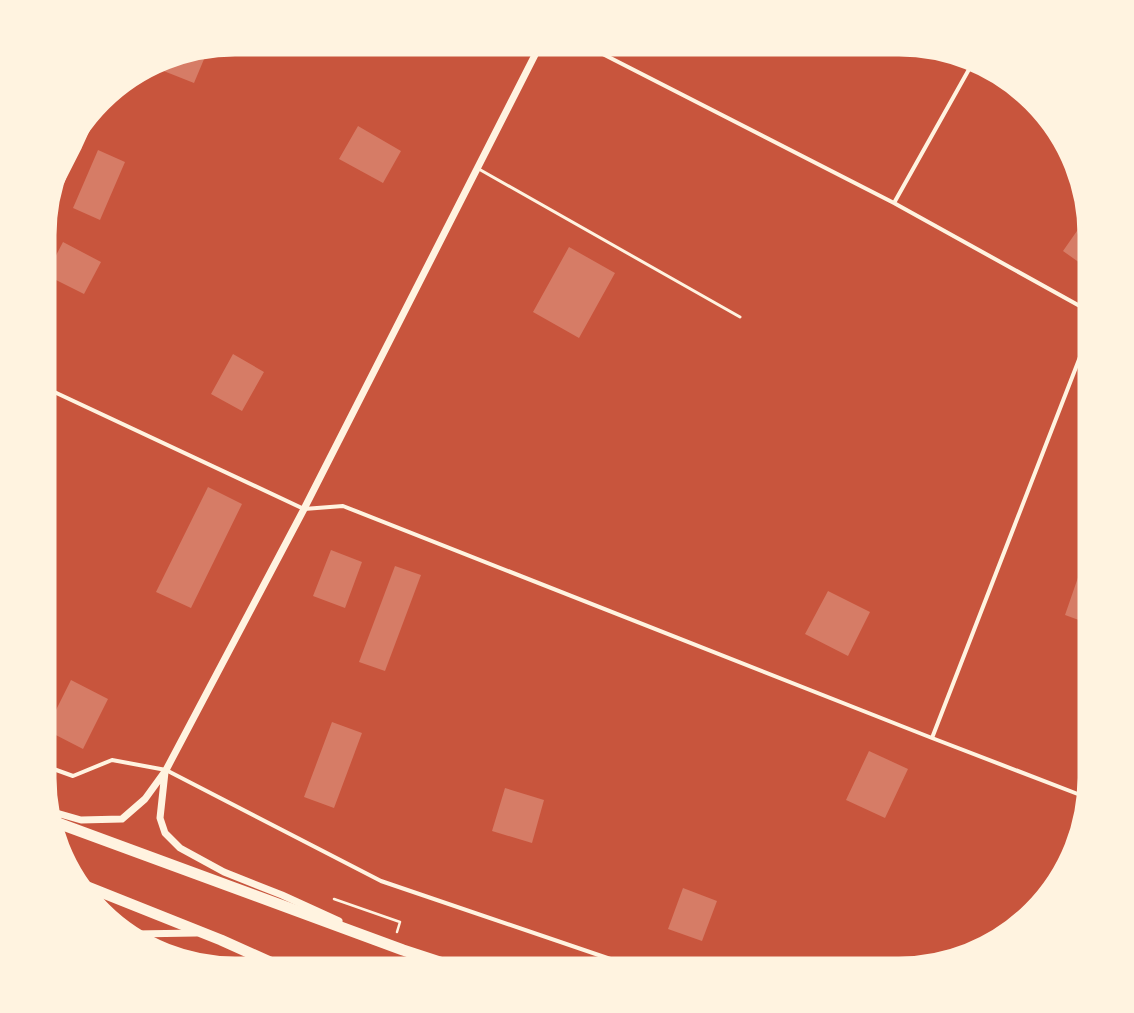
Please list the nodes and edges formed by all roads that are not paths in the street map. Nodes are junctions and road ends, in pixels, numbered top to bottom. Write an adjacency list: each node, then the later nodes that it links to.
1 (535, 54): 5 (street)
2 (603, 54): 7 (street)
3 (969, 69): 7 (street)
4 (88, 130): 6 (street)
5 (477, 168): 9 (lane); 12 (street)
6 (64, 178)
7 (894, 203): 8 (street)
8 (1080, 306)
9 (740, 317)
10 (1080, 357): 13 (street)
11 (54, 392): 12 (street)
12 (304, 509): 13 (street); 15 (street)
13 (932, 738): 16 (street)
14 (54, 769): 15 (street)
15 (166, 770): 17 (street); 22 (street); 25 (street)
16 (1079, 795)
17 (57, 813)
18 (60, 824): 22 (highway)
19 (91, 888): 20 (highway)
20 (203, 933): 21 (street); 23 (highway)
21 (142, 934)
22 (403, 950): 24 (highway)
23 (263, 959)
24 (431, 959)
25 (610, 959)

